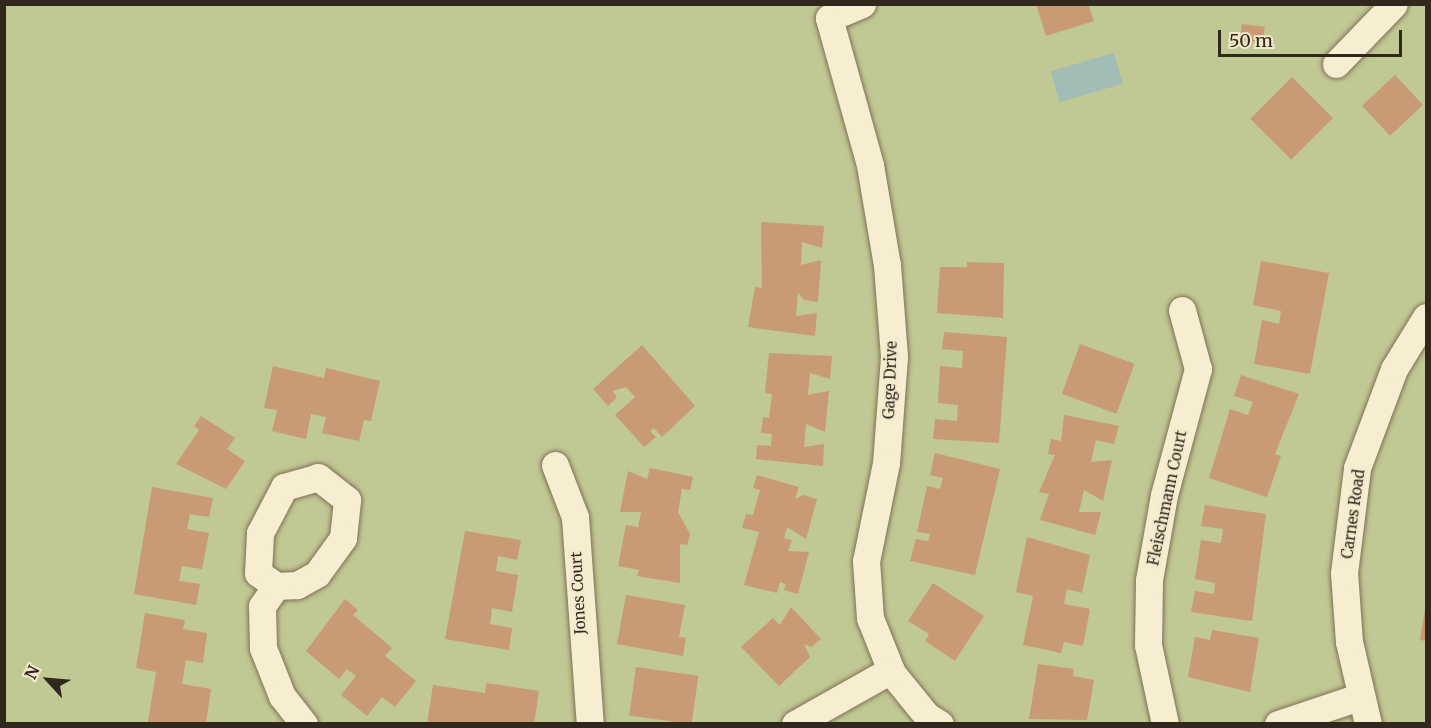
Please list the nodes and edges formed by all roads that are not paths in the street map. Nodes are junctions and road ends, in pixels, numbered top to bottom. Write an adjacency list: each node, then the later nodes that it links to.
1 (862, 4): 8 (street, Gage Drive)
2 (1394, 4): 3 (street)
3 (1336, 64)
4 (1182, 310): 14 (street, Fleischmann Court)
5 (1426, 316): 9 (street, Carnes Road)
6 (555, 465): 11 (street, Jones Court)
7 (276, 586): 10 (street)
8 (891, 670): 12 (street); 13 (street, Gage Drive)
9 (1359, 697): 15 (street); 16 (street, Carnes Road)
10 (304, 723)
11 (590, 723)
12 (795, 723)
13 (940, 723)
14 (1166, 723)
15 (1278, 723)
16 (1368, 723)

